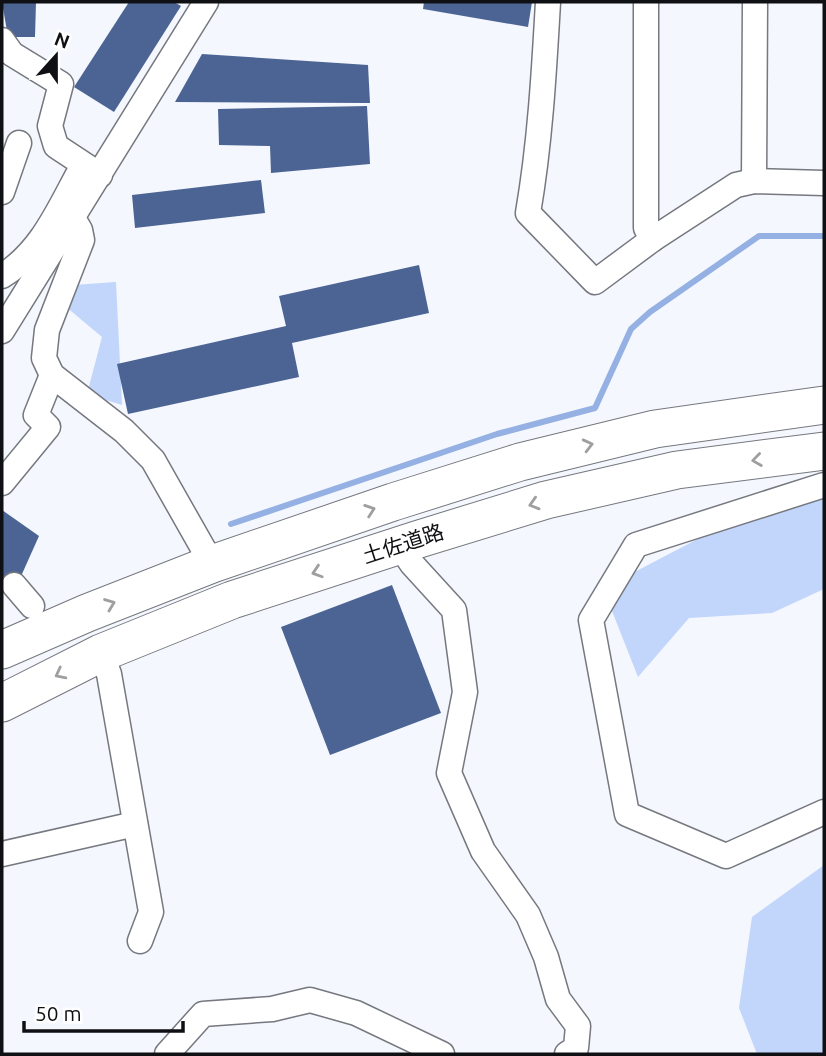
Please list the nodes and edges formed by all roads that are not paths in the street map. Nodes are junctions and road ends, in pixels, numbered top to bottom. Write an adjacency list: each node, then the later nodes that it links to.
1 (206, 2): 7 (street)
2 (548, 2): 12 (street)
3 (646, 2): 12 (street)
4 (755, 2): 8 (street)
5 (2, 40): 7 (street)
6 (19, 143): 10 (street)
7 (91, 170): 11 (street); 13 (street)
8 (754, 181): 9 (street); 12 (street)
9 (824, 183)
10 (2, 192)
11 (73, 218): 14 (street); 15 (street)
12 (653, 239)
13 (2, 276)
14 (2, 331)
15 (52, 375): 18 (street); 21 (street)
16 (824, 405): 21 (highway, 土佐道路, one-way to 16)
17 (824, 451): 20 (highway, 土佐道路, one-way to 20)
18 (2, 482)
19 (824, 485): 27 (street)
20 (399, 545): 25 (highway, 土佐道路, one-way to 25); 33 (street)
21 (212, 564): 24 (highway, 土佐道路, one-way to 21)
22 (14, 585): 23 (street)
23 (32, 606)
24 (2, 650)
25 (101, 653): 26 (highway, 土佐道路, one-way to 26); 28 (street)
26 (2, 704)
27 (824, 812)
28 (135, 824): 29 (street); 30 (street)
29 (2, 854)
30 (140, 941)
31 (167, 1054): 32 (street)
32 (442, 1054)
33 (567, 1054)

